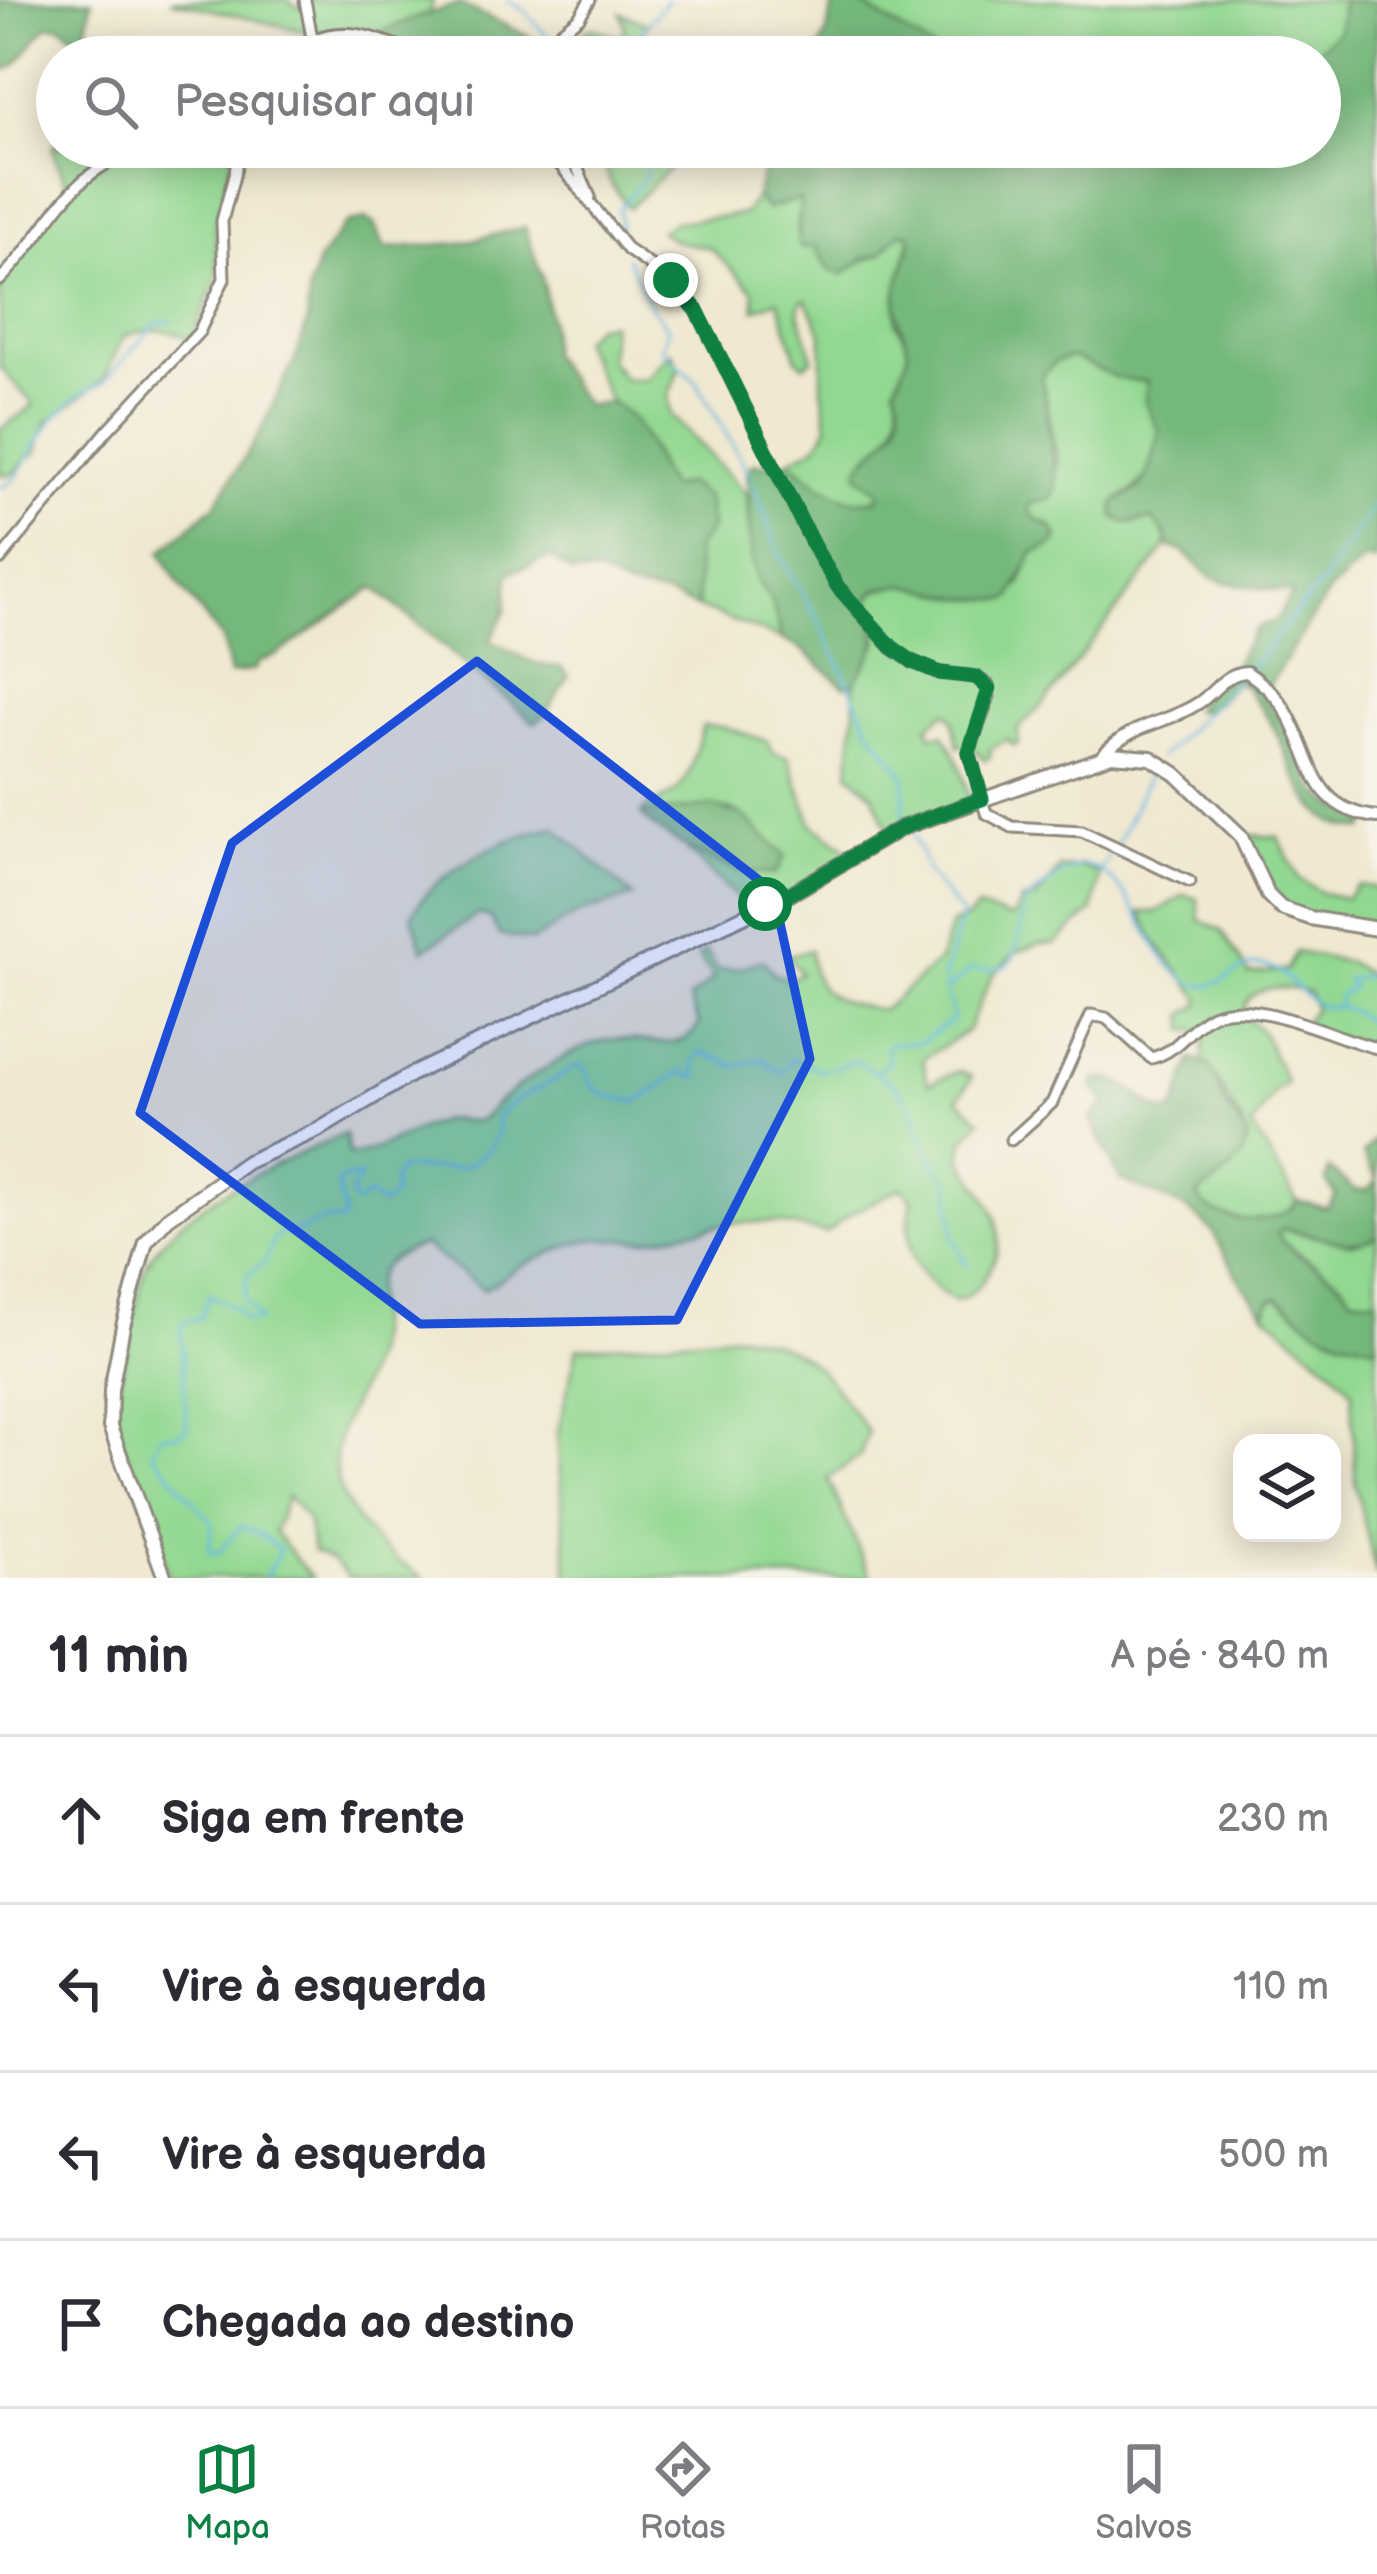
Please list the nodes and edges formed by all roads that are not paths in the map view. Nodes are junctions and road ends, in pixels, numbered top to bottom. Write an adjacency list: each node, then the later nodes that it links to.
1 (305, 0): 3 (street)
2 (590, 0): 4 (street)
3 (312, 36)
4 (556, 36)
5 (98, 168): 10 (street)
6 (236, 168): 11 (street)
7 (564, 168): 9 (street)
8 (577, 168): 9 (street)
9 (590, 200): 13 (street)
10 (0, 280)
11 (0, 560)
12 (1101, 757): 13 (main road); 14 (street); 16 (main road)
13 (982, 799): 15 (street); 19 (main road)
14 (1377, 817)
15 (1190, 882)
16 (1377, 929)
17 (1377, 1048): 18 (street)
18 (1011, 1140)
19 (165, 1578)

